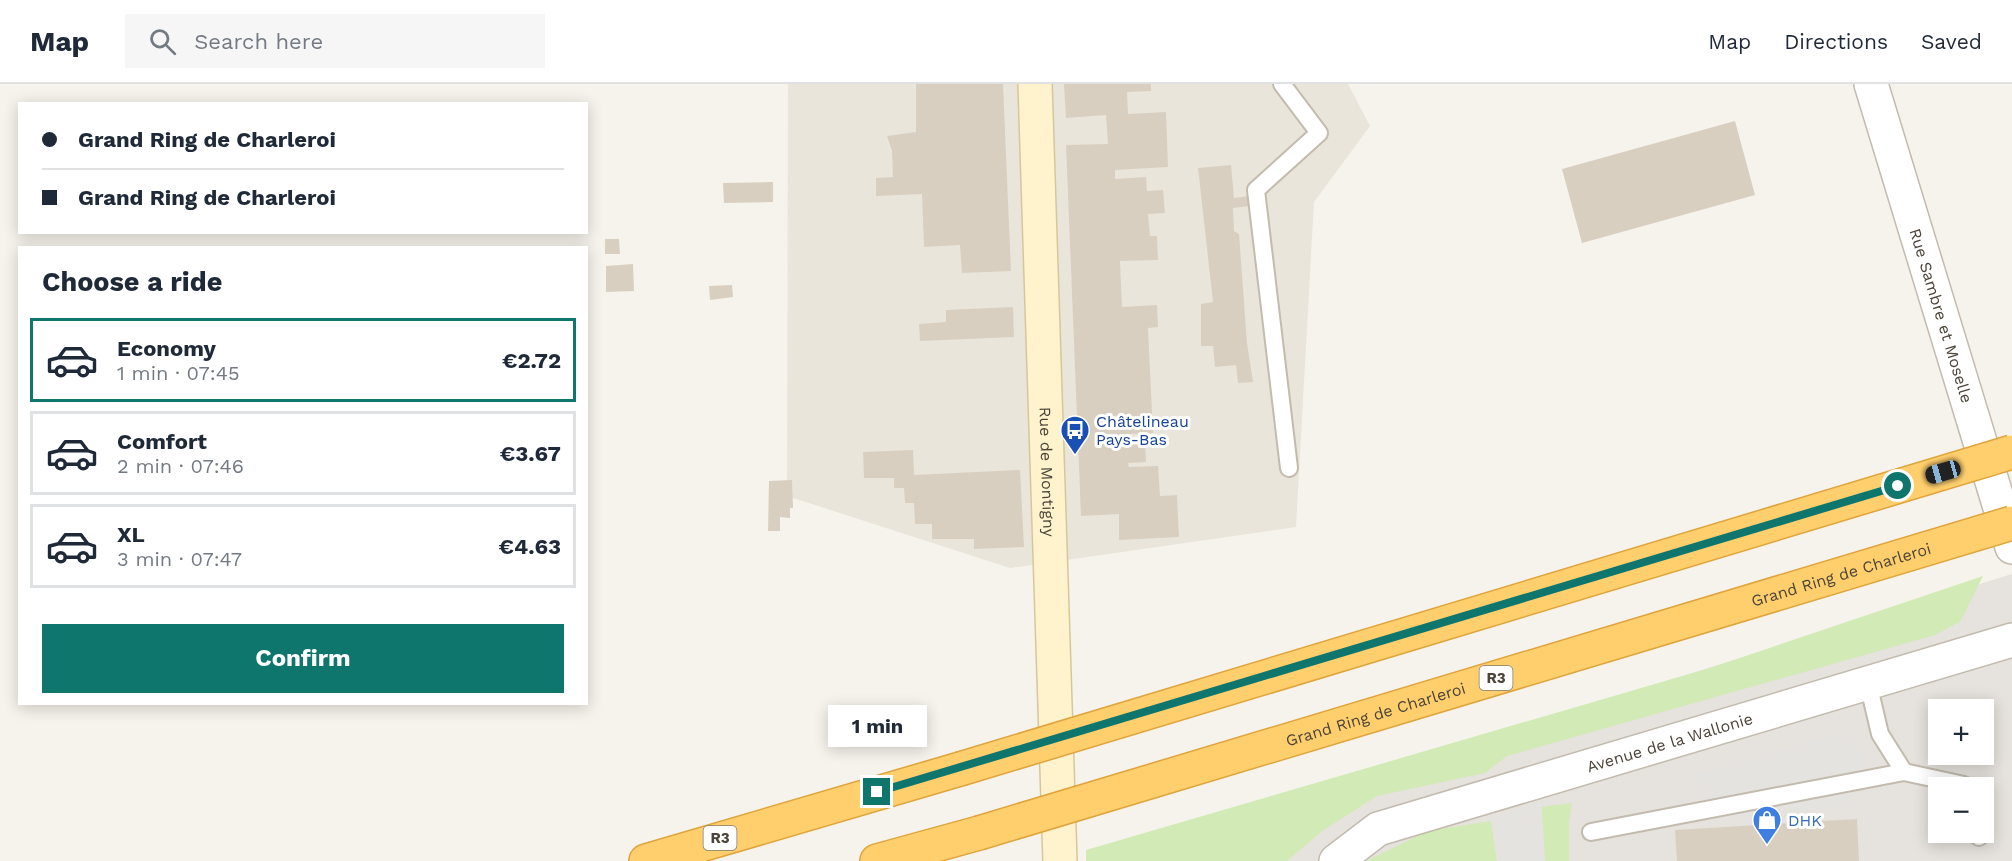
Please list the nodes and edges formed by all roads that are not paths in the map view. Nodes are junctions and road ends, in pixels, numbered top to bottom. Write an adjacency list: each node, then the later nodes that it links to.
1 (1035, 84): 15 (main road, Rue de Montigny)
2 (1282, 84): 5 (lane)
3 (1870, 84): 7 (street, Rue Sambre et Moselle)
4 (2012, 452): 13 (highway, R3, bridge)
5 (1289, 468)
6 (2012, 523): 14 (highway, Grand Ring de Charleroi / R3, bridge)
7 (2012, 547)
8 (2012, 640): 9 (street, Avenue de la Wallonie)
9 (1868, 683): 10 (lane); 16 (street, Avenue de la Wallonie)
10 (1904, 772): 11 (lane); 12 (lane)
11 (1928, 777)
12 (1592, 832)
13 (646, 861)
14 (877, 861)
15 (1060, 861)
16 (1336, 861)

